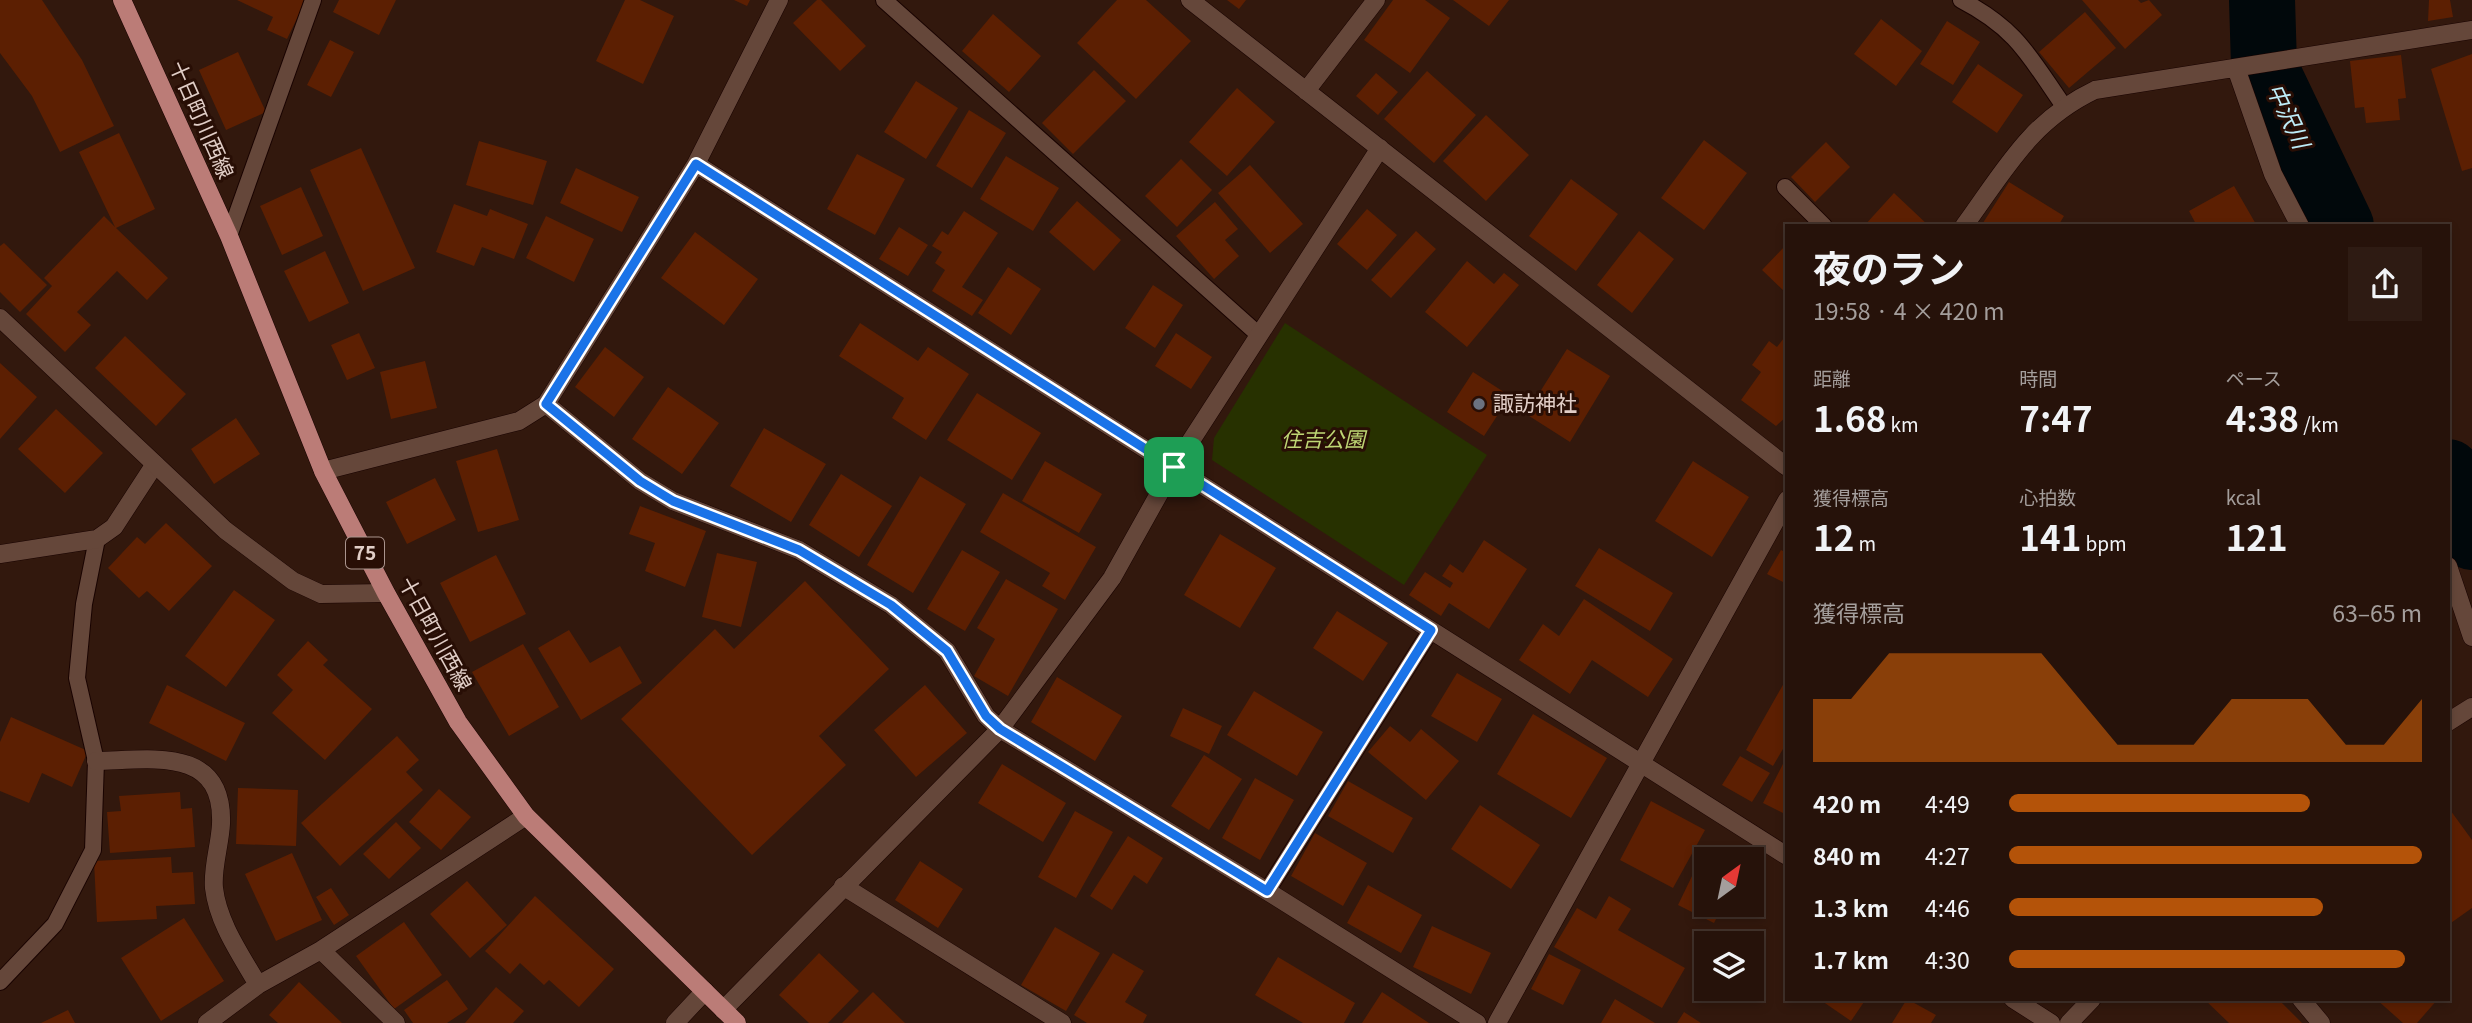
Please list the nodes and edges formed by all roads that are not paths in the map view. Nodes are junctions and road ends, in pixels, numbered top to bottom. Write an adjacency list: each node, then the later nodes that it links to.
1 (122, 0): 18 (main road, 十日町川西線 / 75)
2 (313, 0): 18 (lane)
3 (779, 0): 13 (street)
4 (884, 0): 20 (lane)
5 (1190, 0): 10 (street)
6 (1376, 0): 10 (street)
7 (1961, 0): 11 (lane)
8 (2472, 30): 9 (street)
9 (2243, 66): 11 (street); 17 (street)
10 (1306, 91): 12 (street)
11 (2063, 105): 16 (street)
12 (1380, 148): 20 (street); 23 (street)
13 (696, 164): 21 (street); 24 (street)
14 (1785, 187): 15 (lane)
15 (1822, 224)
16 (1965, 224)
17 (2299, 224)
18 (229, 236): 25 (main road, 十日町川西線 / 75)
19 (0, 318): 22 (street)
20 (1259, 335): 24 (street)
21 (546, 404): 25 (street); 35 (street)
22 (155, 464): 27 (street); 30 (street)
23 (1785, 465)
24 (1174, 467): 31 (street); 35 (street)
25 (323, 471): 30 (main road, 十日町川西線 / 75)
26 (1785, 504): 37 (street)
27 (97, 539): 28 (street); 36 (lane)
28 (0, 554)
29 (2450, 572): 32 (street)
30 (386, 593): 38 (main road, 十日町川西線 / 75)
31 (1431, 630): 37 (street); 41 (lane)
32 (2472, 637)
33 (2472, 707): 34 (street)
34 (2450, 721)
35 (1000, 729): 40 (street); 41 (street)
36 (96, 761): 43 (lane); 44 (street)
37 (1642, 764): 39 (street); 56 (street)
38 (526, 816): 42 (street); 45 (main road, 十日町川西線 / 75)
39 (1785, 855)
40 (843, 887): 49 (street); 54 (street)
41 (1267, 891): 55 (street)
42 (321, 950): 44 (street); 51 (street)
43 (0, 982)
44 (258, 985): 50 (street)
45 (705, 991): 49 (main road, 十日町川西線 / 75); 52 (street)
46 (2016, 1001): 57 (street)
47 (2090, 1001): 58 (street)
48 (2303, 1001): 59 (street)
49 (723, 1010): 53 (main road, 十日町川西線 / 75)
50 (207, 1023)
51 (397, 1023)
52 (675, 1023)
53 (737, 1023)
54 (1062, 1023)
55 (1477, 1023)
56 (1496, 1023)
57 (2051, 1023)
58 (2069, 1023)
59 (2320, 1023)

